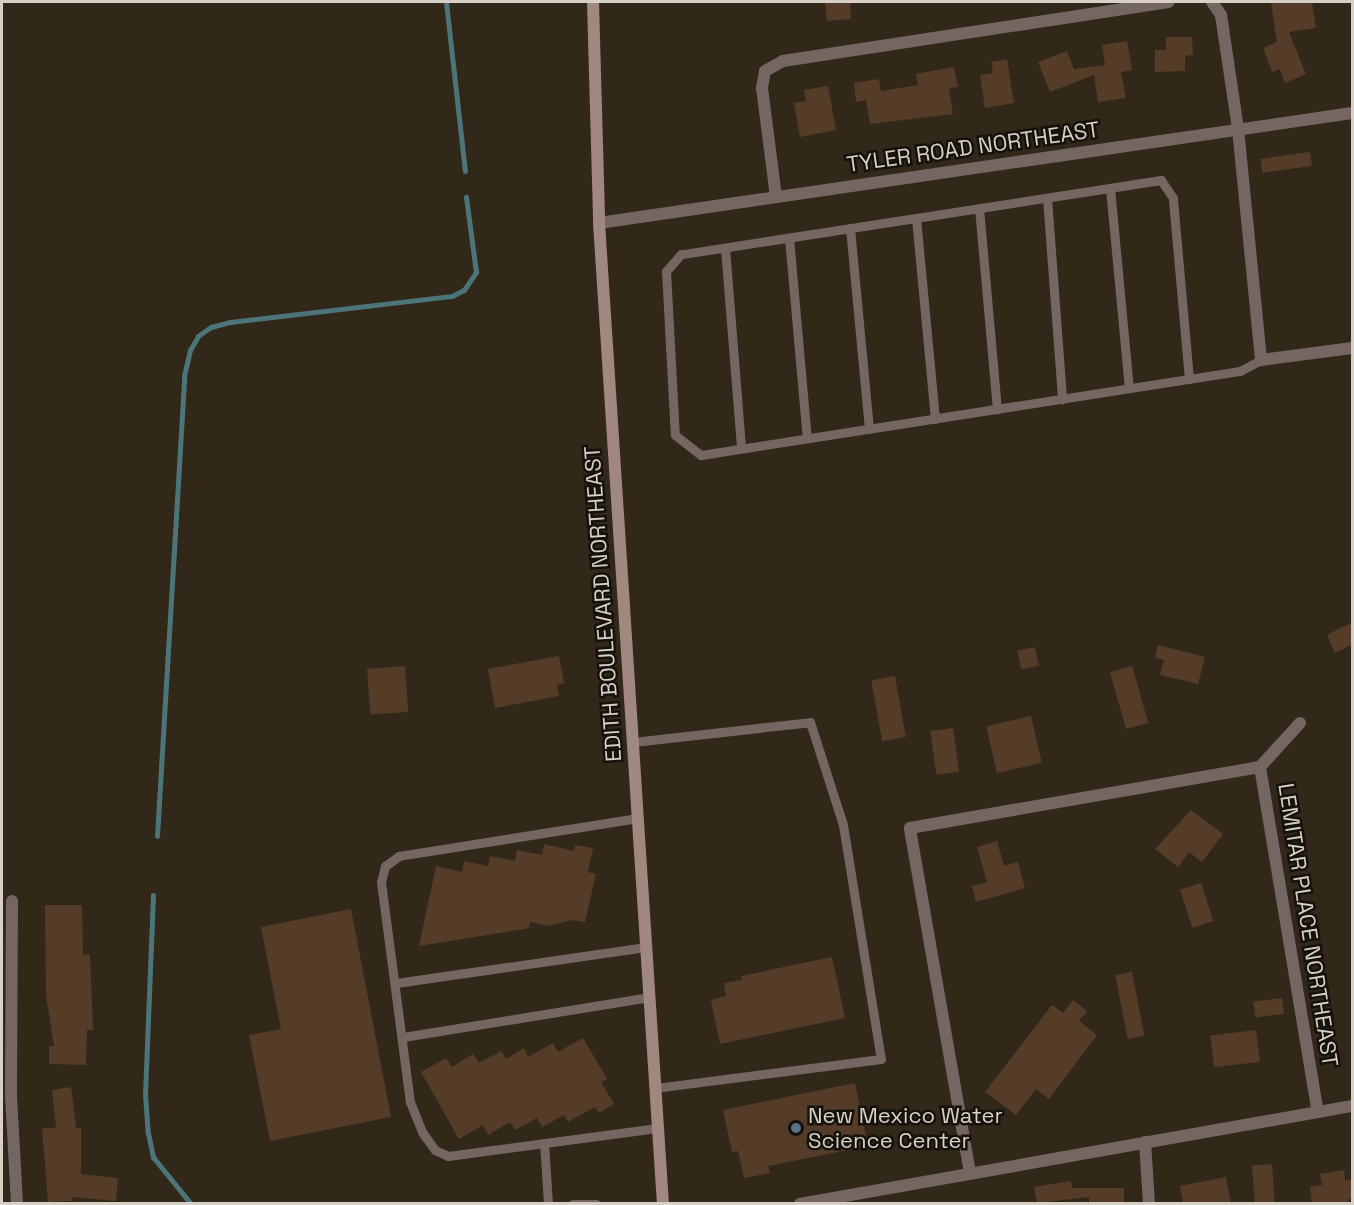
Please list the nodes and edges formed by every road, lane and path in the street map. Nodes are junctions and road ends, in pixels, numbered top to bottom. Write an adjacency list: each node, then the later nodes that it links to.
1 (593, 2): 11 (street, EDITH BOULEVARD NORTHEAST)
2 (1169, 2): 7 (street)
3 (1212, 2): 5 (street)
4 (1353, 113): 5 (street, TYLER ROAD NORTHEAST)
5 (1238, 129): 7 (street, TYLER ROAD NORTHEAST); 16 (street)
6 (1110, 188): 8 (lane); 17 (lane); 18 (lane)
7 (776, 197): 11 (street, TYLER ROAD NORTHEAST)
8 (1047, 198): 9 (lane); 19 (lane)
9 (979, 208): 10 (lane); 20 (lane)
10 (916, 218): 12 (lane); 21 (lane)
11 (599, 223): 26 (street, EDITH BOULEVARD NORTHEAST)
12 (850, 228): 13 (lane); 22 (lane)
13 (789, 238): 14 (lane); 23 (lane)
14 (725, 248): 24 (lane); 24 (lane)
15 (1353, 348): 16 (street)
16 (1261, 360): 17 (lane)
17 (1189, 379): 18 (lane)
18 (1129, 388): 19 (lane)
19 (1062, 399): 20 (lane)
20 (997, 409): 21 (lane)
21 (935, 418): 22 (lane)
22 (869, 429): 23 (lane)
23 (807, 438): 24 (lane)
24 (741, 448)
25 (1300, 723): 27 (street, LEMITAR PLACE NORTHEAST)
26 (633, 742): 28 (street, EDITH BOULEVARD NORTHEAST); 34 (lane)
27 (1260, 766): 36 (street, LEMITAR PLACE NORTHEAST); 40 (street)
28 (638, 818): 30 (street, EDITH BOULEVARD NORTHEAST); 31 (lane)
29 (12, 901): 41 (street)
30 (647, 947): 31 (lane); 32 (street, EDITH BOULEVARD NORTHEAST)
31 (396, 983): 33 (lane)
32 (650, 998): 33 (lane); 34 (street, EDITH BOULEVARD NORTHEAST)
33 (403, 1037): 39 (lane)
34 (656, 1088): 37 (street, EDITH BOULEVARD NORTHEAST)
35 (1353, 1106): 36 (street)
36 (1318, 1112): 38 (street)
37 (658, 1128): 39 (lane); 45 (street, EDITH BOULEVARD NORTHEAST)
38 (1145, 1142): 40 (street); 47 (street)
39 (544, 1143): 42 (lane)
40 (970, 1173): 46 (street)
41 (17, 1203)
42 (548, 1203)
43 (573, 1203): 44 (lane)
44 (596, 1203)
45 (663, 1203)
46 (800, 1203)
47 (1149, 1203)

